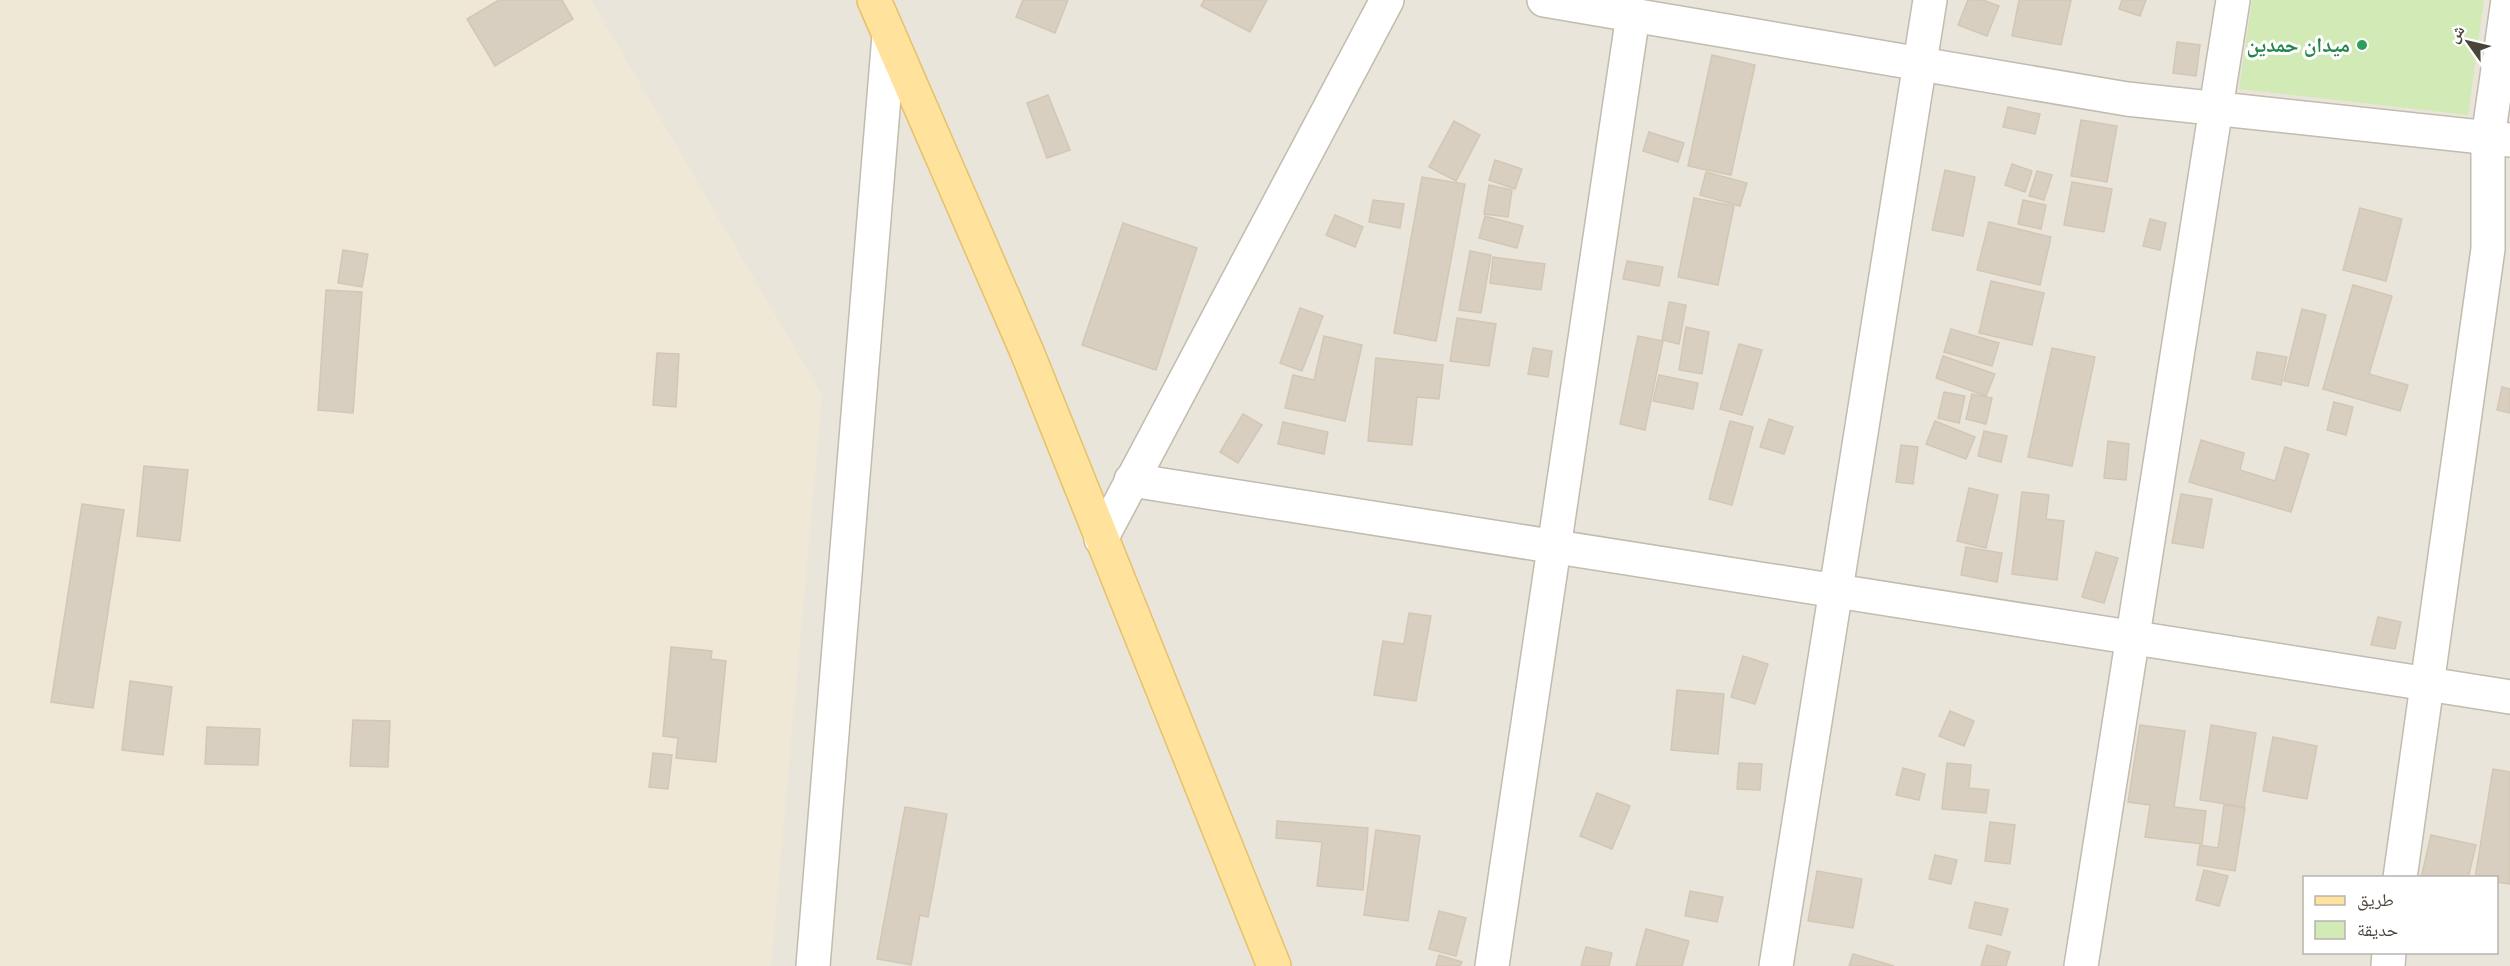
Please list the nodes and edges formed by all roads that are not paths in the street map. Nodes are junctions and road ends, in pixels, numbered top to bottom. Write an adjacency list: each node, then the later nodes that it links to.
1 (874, 0): 8 (main road)
2 (1387, 0): 12 (street)
3 (1544, 0): 7 (street)
4 (1930, 0): 9 (street)
5 (2233, 0): 10 (street)
6 (2508, 0): 11 (street)
7 (1633, 15): 9 (street); 14 (street)
8 (889, 35): 13 (main road); 20 (street)
9 (1920, 64): 10 (street); 15 (street)
10 (2216, 108): 11 (street); 16 (street)
11 (2499, 139): 17 (street)
12 (1131, 480): 13 (street); 14 (street)
13 (1101, 539): 21 (main road)
14 (1554, 547): 15 (street); 22 (street)
15 (1836, 591): 16 (street); 23 (street)
16 (2132, 638): 17 (street); 24 (street)
17 (2427, 684): 18 (street); 19 (street)
18 (2510, 697)
19 (2400, 876)
20 (813, 966)
21 (1274, 966)
22 (1492, 966)
23 (1776, 966)
24 (2081, 966)

